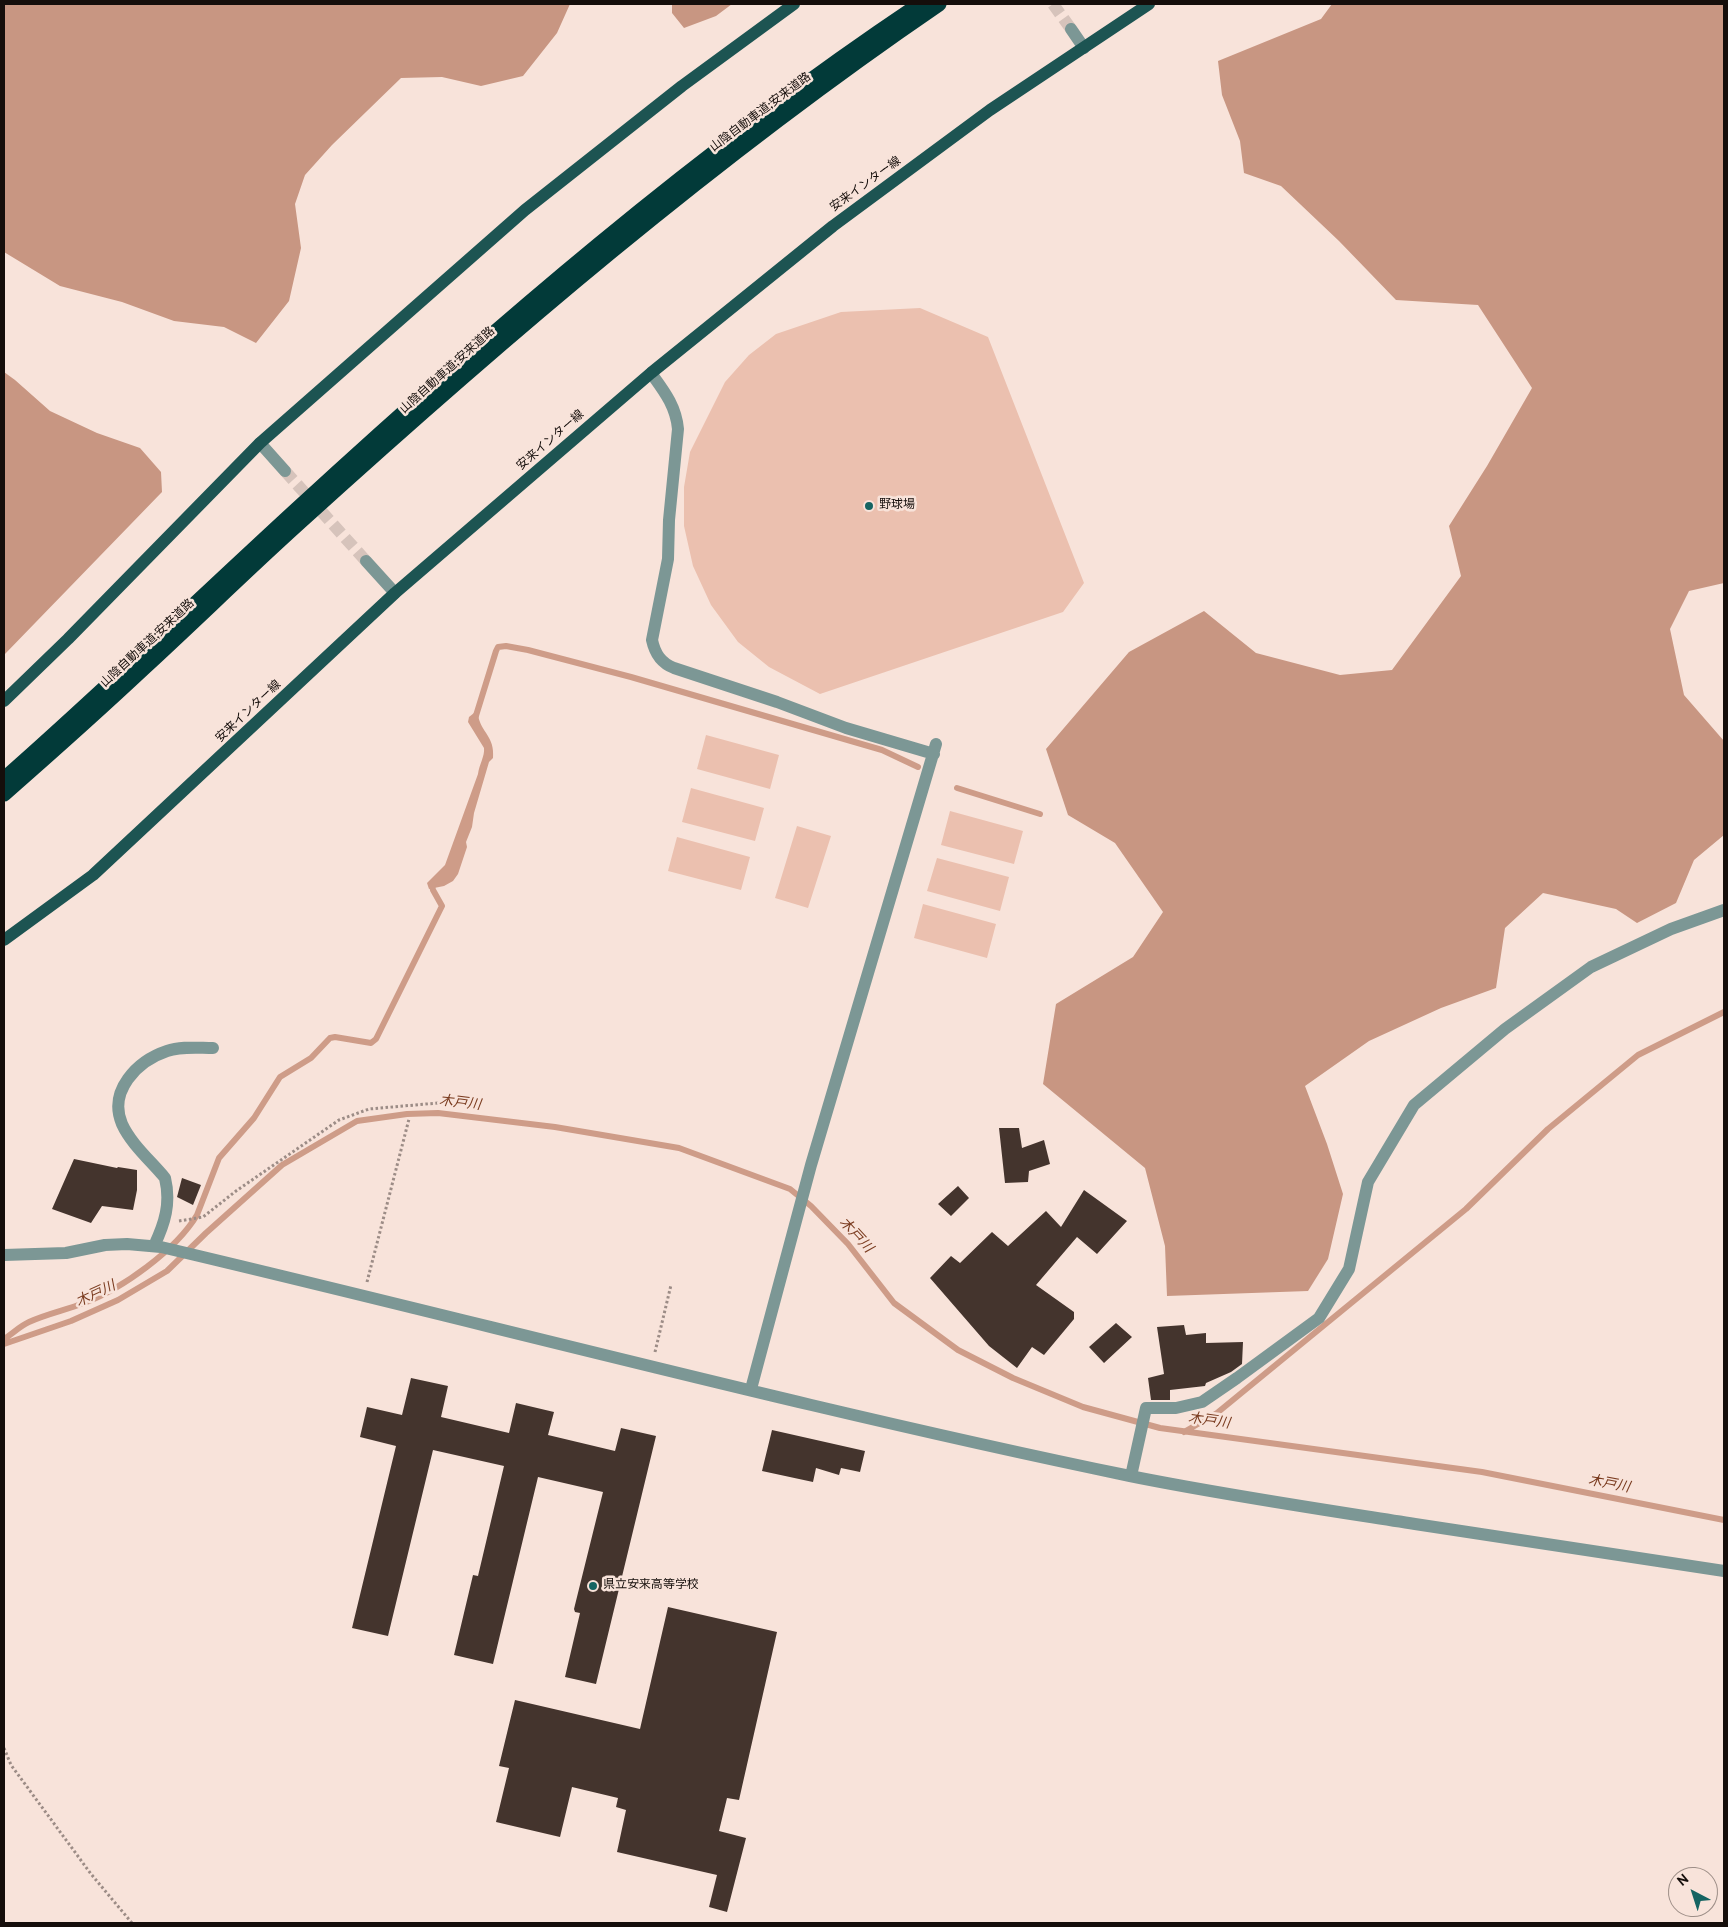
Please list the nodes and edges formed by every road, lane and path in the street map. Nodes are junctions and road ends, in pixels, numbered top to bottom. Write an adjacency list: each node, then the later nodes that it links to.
1 (794, 4): 8 (main road)
2 (920, 4): 13 (highway, 山陰自動車道;安来道路)
3 (939, 4): 14 (highway, 山陰自動車道;安来道路)
4 (1149, 4): 6 (main road, 安来インター線)
5 (1071, 29): 6 (street)
6 (1084, 48): 7 (main road, 安来インター線)
7 (651, 373): 11 (main road, 安来インター線); 26 (street)
8 (260, 443): 9 (street); 12 (main road)
9 (285, 471)
10 (366, 561): 11 (street)
11 (395, 592): 16 (main road, 安来インター線)
12 (4, 701)
13 (4, 779)
14 (4, 794)
15 (1724, 910): 27 (street)
16 (4, 940)
17 (212, 1048): 21 (street)
18 (438, 1103): 20 (path)
19 (410, 1120): 24 (path)
20 (190, 1218)
21 (158, 1246): 22 (street); 24 (street)
22 (4, 1255)
23 (671, 1285): 25 (path)
24 (364, 1294): 25 (street)
25 (652, 1366): 26 (street)
26 (751, 1390): 27 (street)
27 (1131, 1476): 28 (street)
28 (1724, 1571)
29 (4, 1748): 30 (path)
30 (132, 1923)

